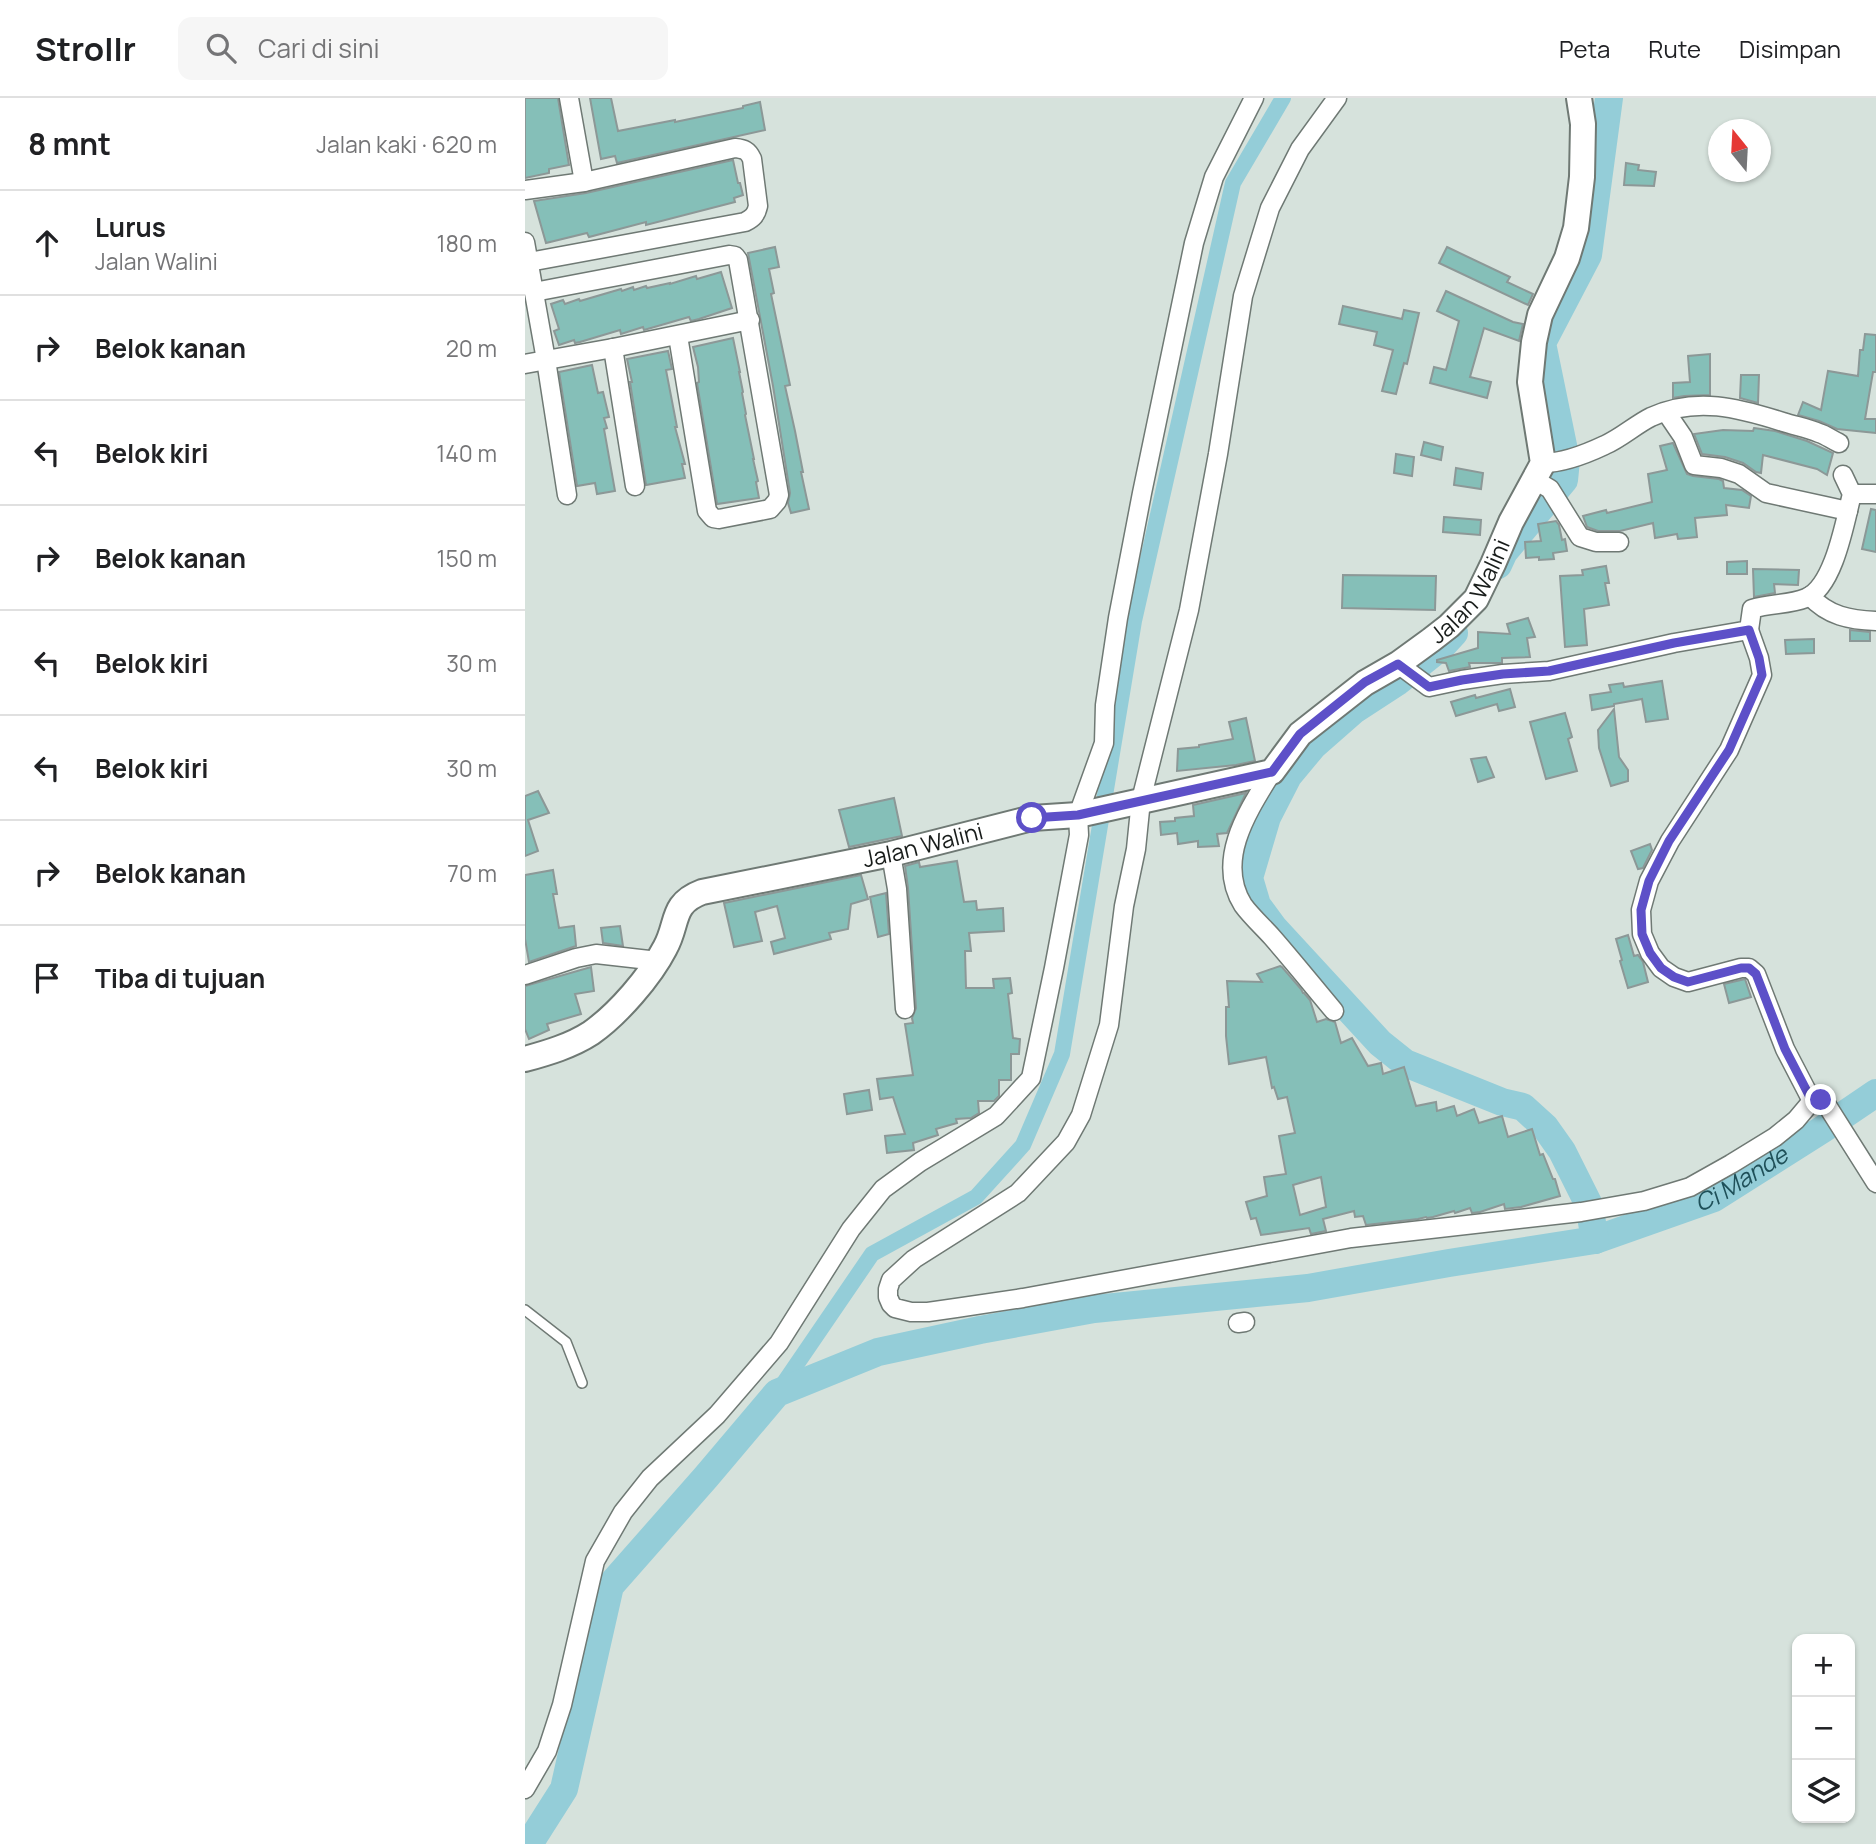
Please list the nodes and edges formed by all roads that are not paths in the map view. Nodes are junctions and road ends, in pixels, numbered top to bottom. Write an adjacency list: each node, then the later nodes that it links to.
1 (569, 98): 5 (street)
2 (1254, 98): 30 (street)
3 (1337, 98): 29 (street)
4 (1579, 98): 18 (street)
5 (584, 182): 6 (street); 8 (street)
6 (525, 190)
7 (525, 242): 8 (street)
8 (529, 262): 9 (street)
9 (534, 292): 10 (street); 13 (street)
10 (750, 320): 11 (street); 11 (street)
11 (678, 336): 12 (street)
12 (614, 348): 13 (street); 19 (street)
13 (546, 360): 14 (street); 21 (street)
14 (525, 364)
15 (1666, 412): 16 (street); 18 (street); 22 (street)
16 (1839, 443)
17 (1843, 475): 22 (street)
18 (1552, 476): 23 (street); 27 (street, Jalan Walini)
19 (635, 486)
20 (1876, 494): 22 (street)
21 (568, 495)
22 (1850, 503): 24 (street)
23 (1619, 542)
24 (1810, 596): 25 (street); 26 (street)
25 (1876, 621)
26 (1749, 630): 27 (street); 37 (street)
27 (1401, 666): 28 (street, Jalan Walini)
28 (1272, 772): 29 (street, Jalan Walini); 35 (street)
29 (1137, 801): 30 (street, Jalan Walini); 37 (street)
30 (1081, 814): 31 (street, Jalan Walini); 41 (street)
31 (891, 854): 32 (street, Jalan Walini); 34 (street)
32 (658, 961): 33 (street); 36 (street, Jalan Walini)
33 (525, 975)
34 (905, 1009)
35 (1333, 1011)
36 (525, 1059)
37 (1820, 1104): 38 (street)
38 (1876, 1183)
39 (525, 1310): 40 (lane)
40 (582, 1384)
41 (525, 1789)

